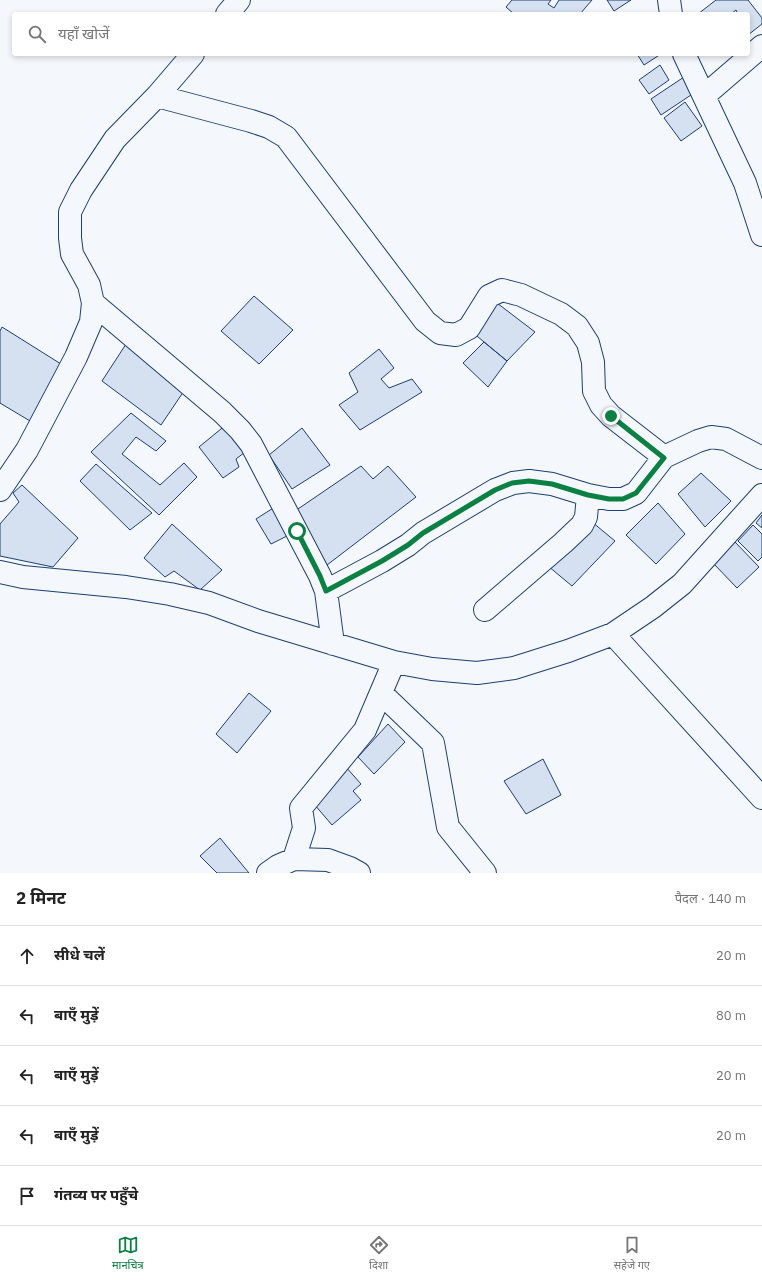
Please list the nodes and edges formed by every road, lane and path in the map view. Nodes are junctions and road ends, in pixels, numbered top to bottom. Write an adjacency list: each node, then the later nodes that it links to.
1 (239, 0): 3 (street)
2 (669, 0): 4 (street)
3 (229, 12)
4 (670, 12)
5 (762, 46): 9 (street)
6 (191, 56): 8 (street)
7 (685, 56): 9 (street)
8 (157, 96): 11 (street); 12 (street)
9 (704, 96): 10 (street)
10 (762, 235)
11 (93, 303): 14 (street); 18 (street)
12 (664, 458): 13 (street); 15 (street)
13 (762, 458)
14 (0, 490)
15 (588, 495): 18 (street); 19 (street)
16 (762, 495): 20 (street)
17 (0, 572): 21 (street)
18 (326, 591): 21 (street)
19 (485, 610)
20 (613, 634): 22 (street); 24 (street)
21 (334, 644): 22 (street)
22 (394, 662): 23 (street)
23 (381, 693): 25 (street); 28 (street)
24 (762, 798)
25 (294, 860): 26 (street); 27 (street)
26 (268, 873)
27 (359, 873)
28 (485, 873)

